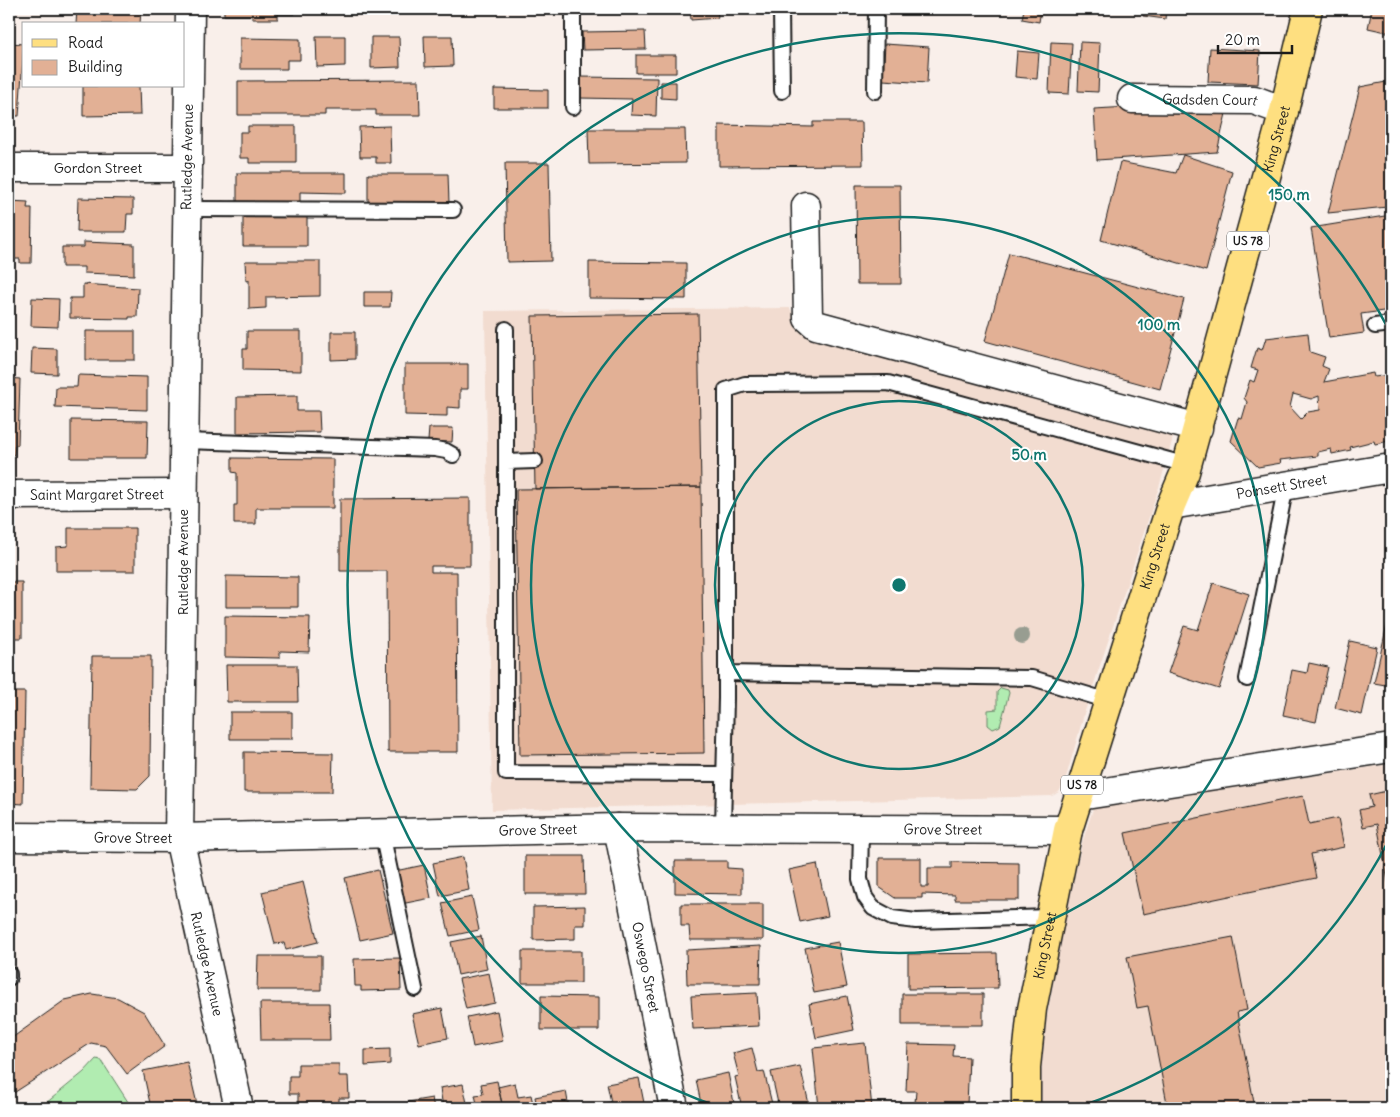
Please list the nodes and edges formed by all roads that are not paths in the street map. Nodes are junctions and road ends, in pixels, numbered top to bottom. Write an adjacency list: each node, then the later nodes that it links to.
1 (190, 9): 12 (street, Rutledge Avenue)
2 (574, 9): 9 (lane)
3 (781, 9): 6 (lane)
4 (876, 9): 7 (lane)
5 (1308, 9): 10 (main road, King Street / US 78)
6 (782, 91)
7 (875, 91)
8 (1132, 99): 10 (street, Gadsden Court)
9 (573, 107)
10 (1284, 111): 19 (main road, King Street / US 78)
11 (9, 168): 12 (street, Gordon Street)
12 (187, 168): 14 (street, Rutledge Avenue)
13 (806, 206): 19 (street)
14 (186, 209): 15 (lane); 20 (street, Rutledge Avenue)
15 (453, 210)
16 (1391, 324): 17 (lane)
17 (1375, 326)
18 (506, 329): 23 (lane)
19 (1198, 428): 24 (main road, King Street / US 78)
20 (184, 441): 21 (lane); 27 (street, Rutledge Avenue)
21 (453, 455)
22 (535, 461): 23 (lane)
23 (506, 462): 34 (lane)
24 (1188, 465): 29 (main road, King Street / US 78); 30 (lane)
25 (1391, 468): 26 (street, Poinsett Street)
26 (1286, 486): 29 (street, Poinsett Street); 31 (lane)
27 (183, 494): 28 (street, Saint Margaret Street); 42 (street, Rutledge Avenue)
28 (9, 495)
29 (1171, 504): 32 (main road, King Street / US 78)
30 (726, 674): 32 (lane); 34 (lane)
31 (1246, 679)
32 (1109, 701): 35 (main road, King Street / US 78)
33 (1391, 748): 35 (street)
34 (724, 774): 37 (lane)
35 (1079, 796): 39 (main road, King Street / US 78)
36 (618, 828): 37 (street, Grove Street); 40 (street, Grove Street); 46 (street, Oswego Street)
37 (723, 828): 38 (street, Grove Street)
38 (861, 829): 39 (street, Grove Street); 43 (lane)
39 (1068, 830): 43 (main road, King Street / US 78)
40 (382, 832): 42 (street, Grove Street); 44 (lane)
41 (9, 837): 42 (street, Grove Street)
42 (179, 838): 45 (street, Rutledge Avenue)
43 (1049, 917): 47 (main road, King Street / US 78)
44 (415, 989)
45 (239, 1108)
46 (674, 1108)
47 (1026, 1108)

